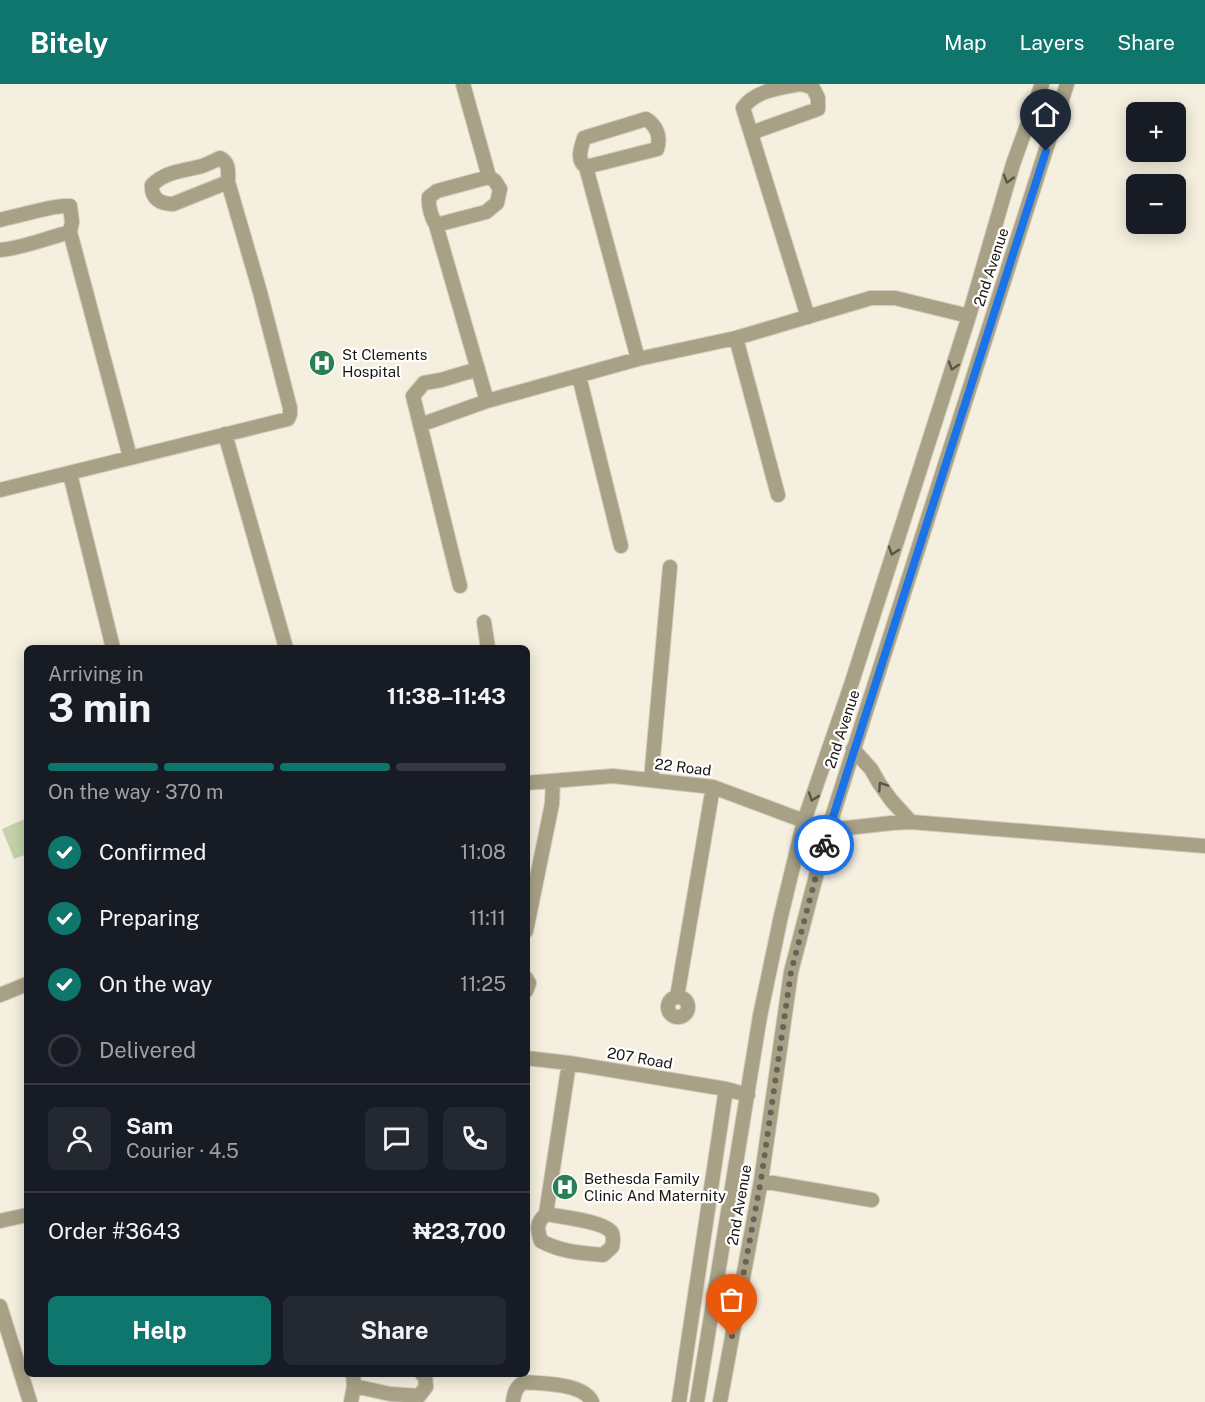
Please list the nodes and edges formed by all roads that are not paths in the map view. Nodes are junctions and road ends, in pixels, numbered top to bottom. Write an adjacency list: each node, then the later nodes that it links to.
1 (463, 84): 7 (street)
2 (801, 84): 5 (street); 5 (street)
3 (1042, 84): 13 (street, 2nd Avenue, one-way to 13)
4 (1067, 84): 33 (street, 2nd Avenue)
5 (751, 133): 14 (street)
6 (586, 167): 6 (street); 16 (street)
7 (489, 177): 10 (street); 10 (street)
8 (228, 182): 8 (street); 21 (street)
9 (0, 220): 11 (street)
10 (436, 225): 17 (street)
11 (70, 232): 12 (street); 22 (street)
12 (0, 250)
13 (969, 316): 14 (street); 38 (street, 2nd Avenue, one-way to 38)
14 (808, 317): 15 (street)
15 (736, 338): 16 (street); 25 (street)
16 (638, 359): 18 (street)
17 (478, 369): 19 (street); 20 (street)
18 (579, 376): 19 (street); 26 (street)
19 (487, 401): 20 (street)
20 (420, 425): 28 (street)
21 (225, 434): 22 (street); 31 (street)
22 (130, 457): 23 (street)
23 (70, 474): 24 (street); 30 (street)
24 (0, 490)
25 (778, 495)
26 (621, 546)
27 (670, 567): 34 (street)
28 (460, 586)
29 (484, 622): 32 (street)
30 (112, 645)
31 (285, 645)
32 (488, 645)
33 (853, 749): 39 (street, one-way to 33); 40 (street, 2nd Avenue)
34 (651, 780): 35 (street, 22 Road); 37 (street, 22 Road)
35 (553, 781): 36 (street, 22 Road); 42 (street)
36 (530, 783)
37 (713, 787): 38 (street, 22 Road); 45 (street)
38 (804, 821): 40 (street, 22 Road); 49 (street, 2nd Avenue)
39 (911, 822): 40 (street); 41 (street)
40 (828, 830): 50 (street, 2nd Avenue)
41 (1205, 846)
42 (530, 912)
43 (24, 985): 44 (street)
44 (0, 995)
45 (677, 997)
46 (530, 1058): 47 (street, 207 Road)
47 (569, 1063): 48 (street, 207 Road); 52 (street)
48 (726, 1089): 49 (street, 207 Road); 62 (street)
49 (748, 1095): 63 (street, 2nd Avenue)
50 (761, 1180): 51 (street); 64 (street, 2nd Avenue)
51 (872, 1200)
52 (546, 1214): 52 (street)
53 (24, 1216): 54 (street)
54 (0, 1221)
55 (0, 1306): 58 (street)
56 (425, 1377): 57 (street)
57 (353, 1380): 59 (street)
58 (30, 1402)
59 (351, 1402)
60 (513, 1402): 61 (street)
61 (592, 1402)
62 (679, 1402)
63 (697, 1402)
64 (720, 1402)

